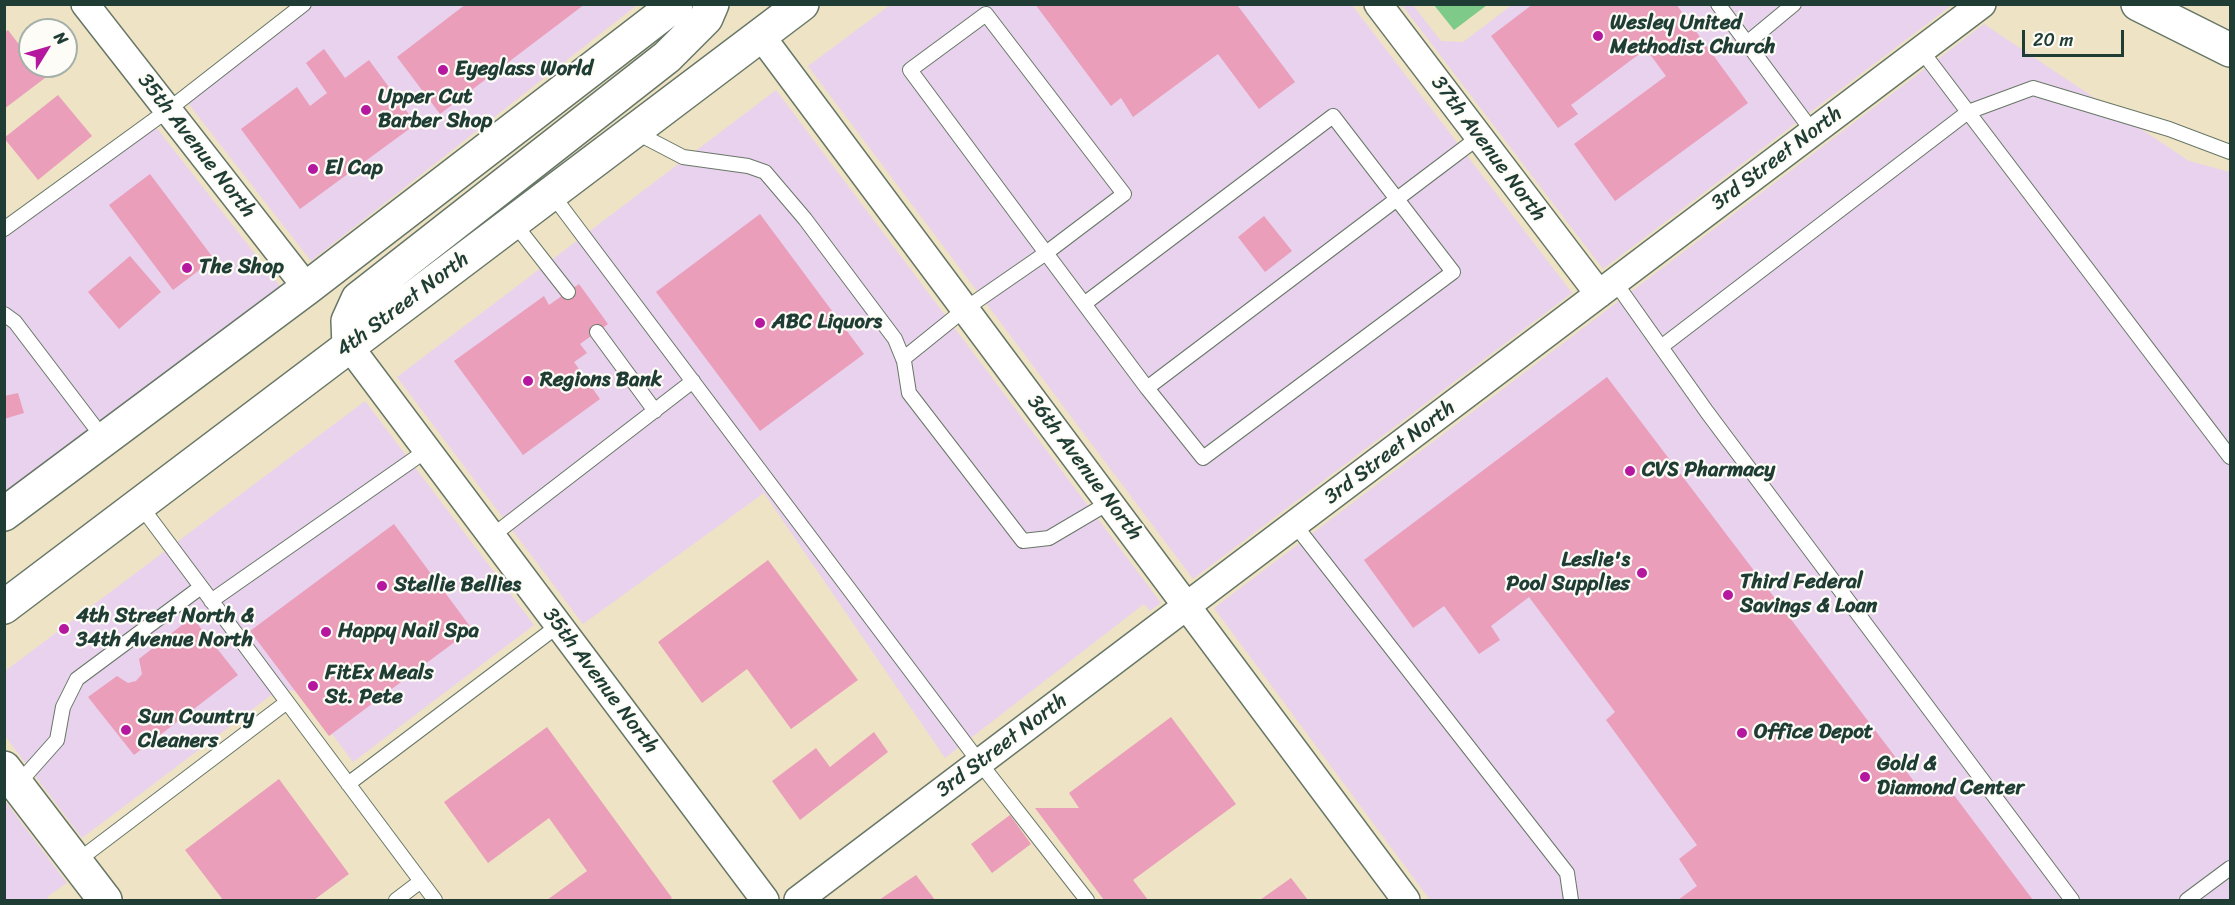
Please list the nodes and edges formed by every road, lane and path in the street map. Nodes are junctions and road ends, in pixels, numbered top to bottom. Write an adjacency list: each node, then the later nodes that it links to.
1 (86, 4): 15 (street, 35th Avenue North)
2 (304, 4): 15 (lane)
3 (676, 4): 26 (main road)
4 (712, 4): 33 (main road)
5 (802, 4): 11 (main road, 4th Street North)
6 (1378, 4): 19 (street, 37th Avenue North)
7 (1718, 4): 12 (lane)
8 (1794, 4): 12 (lane)
9 (1982, 4): 13 (street, 3rd Street North)
10 (2138, 4): 14 (main road)
11 (761, 36): 17 (main road, 4th Street North); 30 (street, 36th Avenue North)
12 (1747, 43): 18 (lane)
13 (1921, 50): 16 (lane); 18 (street, 3rd Street North)
14 (2230, 50)
15 (168, 110): 24 (lane); 26 (street, 35th Avenue North)
16 (1968, 112): 20 (lane); 34 (lane); 41 (lane)
17 (633, 131): 21 (main road, 4th Street North); 35 (lane)
18 (1813, 132): 27 (street, 3rd Street North)
19 (1479, 137): 22 (lane); 27 (street, 37th Avenue North)
20 (2230, 152)
21 (551, 193): 23 (main road, 4th Street North); 36 (lane)
22 (1395, 200): 29 (lane); 37 (lane); 37 (lane)
23 (513, 222): 28 (lane); 33 (main road, 4th Street North)
24 (4, 230)
25 (1046, 253): 25 (lane); 29 (lane); 30 (lane)
26 (307, 288): 39 (main road)
27 (1607, 288): 34 (lane); 45 (street, 3rd Street North)
28 (568, 292)
29 (1084, 304): 37 (lane)
30 (965, 309): 35 (lane); 42 (street, 36th Avenue North)
31 (4, 314): 39 (lane)
32 (597, 332): 38 (lane)
33 (349, 346): 40 (street, 35th Avenue North); 43 (main road, 4th Street North)
34 (1661, 347): 67 (lane)
35 (903, 359): 42 (lane)
36 (693, 381): 38 (lane); 53 (lane)
37 (1147, 388)
38 (655, 411): 46 (lane)
39 (104, 440): 44 (main road)
40 (427, 450): 46 (street, 35th Avenue North); 48 (lane)
41 (2230, 457)
42 (1110, 501): 49 (street, 36th Avenue North)
43 (140, 505): 47 (lane); 50 (main road, 4th Street North)
44 (4, 514)
45 (1295, 525): 49 (street, 3rd Street North); 66 (lane)
46 (492, 536): 51 (street, 35th Avenue North)
47 (201, 587): 48 (lane); 54 (lane)
48 (212, 601): 52 (lane)
49 (1188, 605): 53 (street, 3rd Street North); 65 (street, 36th Avenue North)
50 (4, 607)
51 (559, 625): 55 (lane); 62 (street, 35th Avenue North)
52 (287, 702): 55 (lane); 56 (lane)
53 (980, 763): 63 (street, 3rd Street North); 64 (lane)
54 (11, 777): 56 (main road)
55 (348, 784): 58 (lane)
56 (76, 862): 59 (main road)
57 (2230, 868): 68 (lane)
58 (421, 881): 60 (lane); 61 (lane)
59 (105, 900)
60 (396, 900)
61 (435, 900)
62 (765, 900)
63 (798, 900)
64 (1087, 900)
65 (1406, 900)
66 (1571, 900)
67 (2072, 900)
68 (2187, 900)

